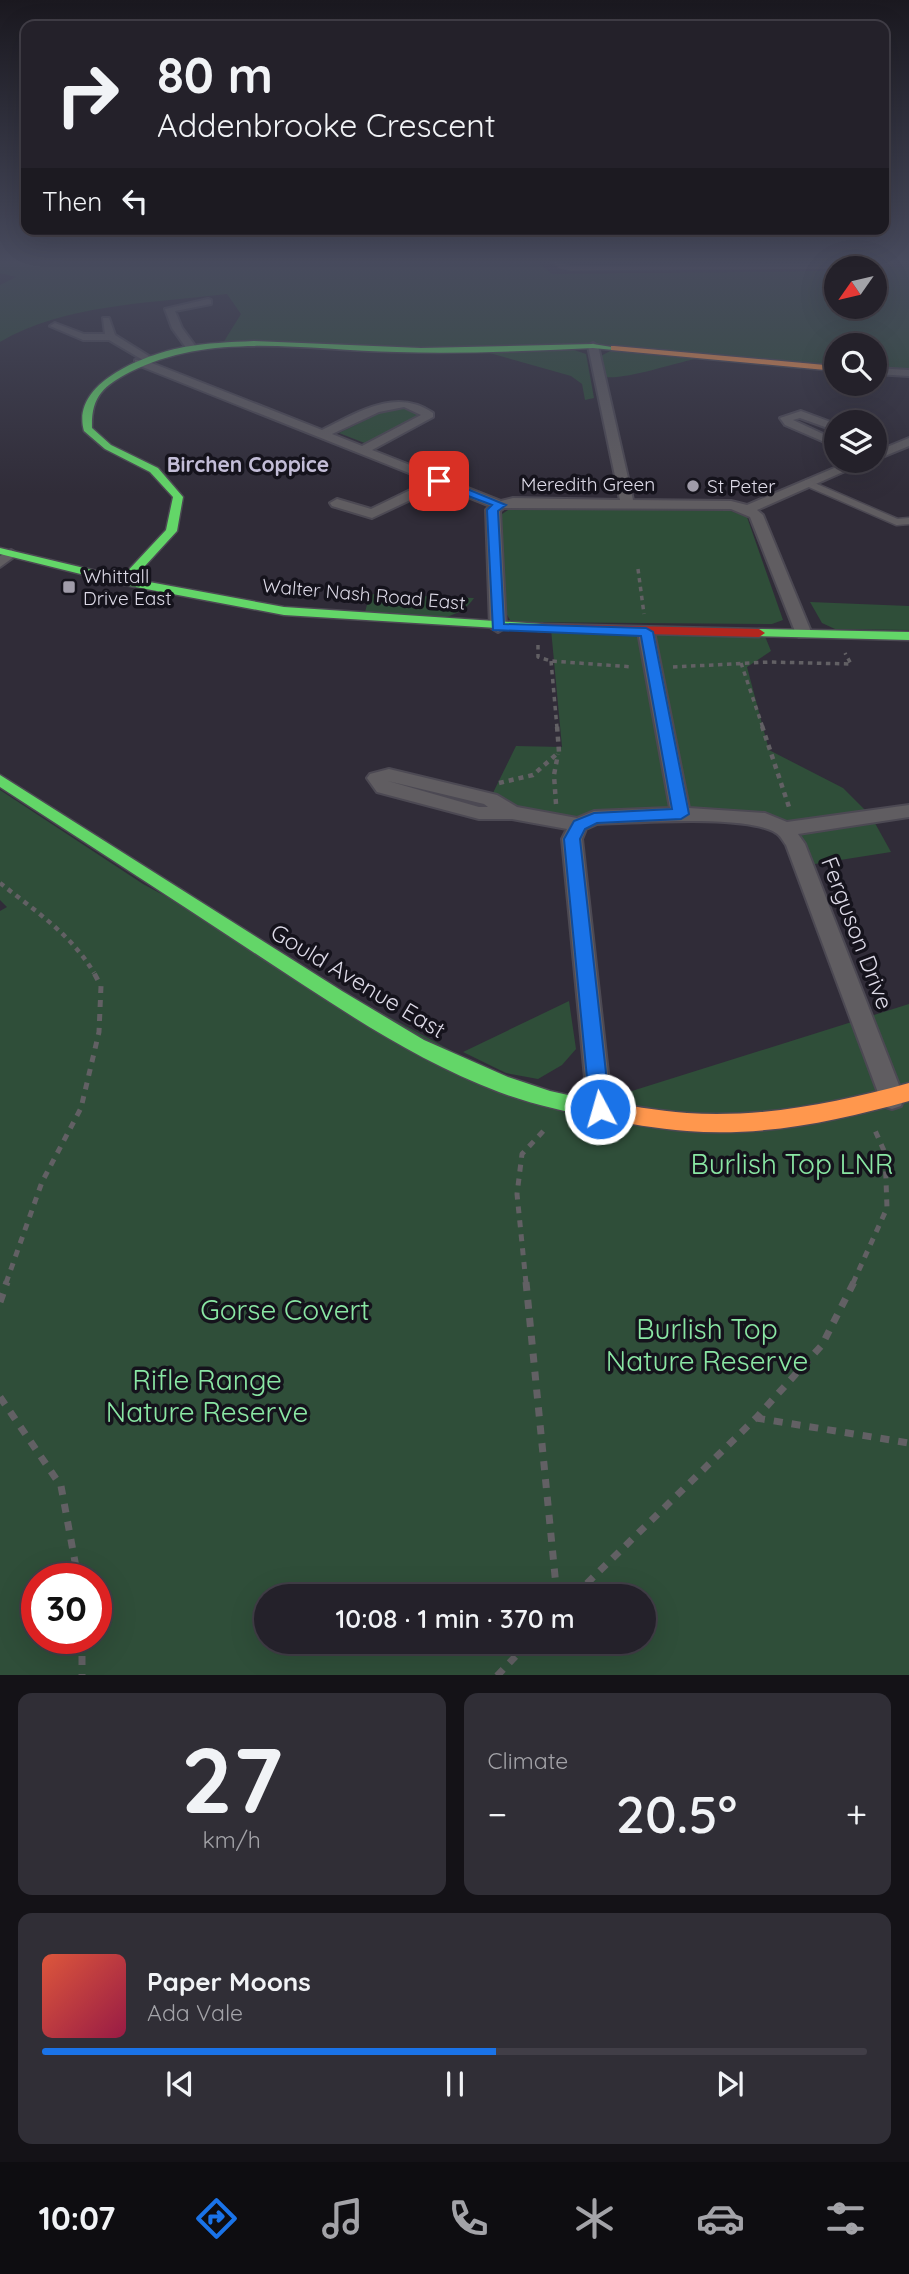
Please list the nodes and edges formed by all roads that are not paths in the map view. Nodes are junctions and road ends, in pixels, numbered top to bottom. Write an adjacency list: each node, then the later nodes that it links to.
1 (113, 338): 5 (street)
2 (184, 338): 4 (street)
3 (593, 346): 4 (street); 6 (street); 18 (street)
4 (191, 348): 5 (street)
5 (143, 360): 10 (street); 24 (street)
6 (824, 368)
7 (887, 372): 8 (street)
8 (909, 373)
9 (824, 423): 11 (street)
10 (322, 435): 14 (street); 14 (street)
11 (824, 439)
12 (909, 442): 13 (street)
13 (888, 450)
14 (362, 451): 16 (street)
15 (832, 473): 17 (street)
16 (439, 481): 19 (street); 20 (street)
17 (807, 483): 21 (street); 22 (lane)
18 (627, 502): 20 (street, Meredith Green); 21 (street, Meredith Green)
19 (337, 503)
20 (500, 505): 25 (street, Meredith Green)
21 (748, 509): 27 (street)
22 (909, 522)
23 (4, 556): 24 (street, Walter Nash Road East)
24 (124, 581): 25 (street, Walter Nash Road East)
25 (498, 627): 26 (street, Walter Nash Road East)
26 (646, 632): 27 (street, Walter Nash Road East); 32 (street)
27 (804, 634): 28 (street, Walter Nash Road East)
28 (909, 636)
29 (0, 780): 36 (street, Gould Avenue East)
30 (909, 811): 34 (street)
31 (512, 813): 31 (street); 33 (street)
32 (681, 814): 33 (street); 34 (street)
33 (579, 825): 36 (street)
34 (790, 828): 35 (street, Ferguson Drive)
35 (901, 1095): 36 (street, Gould Avenue East)
36 (600, 1109)

